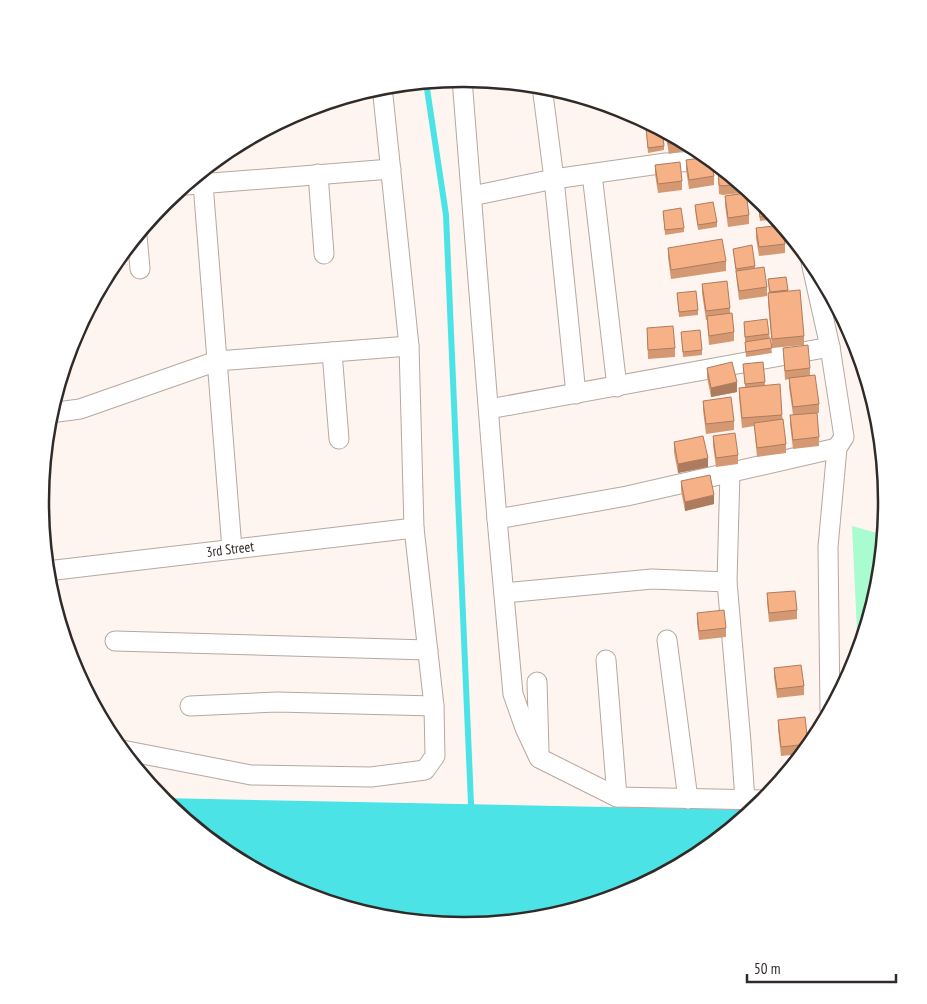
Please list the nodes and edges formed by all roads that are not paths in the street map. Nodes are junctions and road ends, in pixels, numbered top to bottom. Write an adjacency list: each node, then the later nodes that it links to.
1 (463, 87): 11 (street)
2 (383, 95): 5 (street)
3 (543, 95): 8 (street)
4 (699, 161): 7 (street)
5 (391, 169): 6 (street); 16 (street)
6 (318, 174): 9 (street); 13 (street)
7 (592, 174): 8 (street); 20 (street)
8 (554, 178): 11 (street); 21 (street)
9 (203, 180)
10 (197, 184): 19 (street)
11 (472, 196): 22 (street)
12 (138, 245): 14 (street)
13 (324, 254)
14 (140, 269)
15 (816, 284): 17 (street)
16 (409, 346): 18 (street); 28 (street)
17 (830, 347): 20 (street); 25 (street)
18 (332, 352): 19 (street); 24 (street)
19 (217, 361): 23 (street); 29 (street)
20 (618, 387): 21 (street)
21 (576, 394): 22 (street)
22 (489, 409): 27 (street)
23 (59, 412)
24 (339, 439)
25 (837, 448): 26 (street); 38 (street)
26 (730, 471): 27 (street); 31 (street)
27 (497, 519): 32 (street)
28 (414, 528): 29 (street, 3rd Street); 35 (street)
29 (232, 549): 30 (street, 3rd Street)
30 (55, 570)
31 (727, 582): 32 (street); 45 (street)
32 (504, 593): 42 (street)
33 (115, 640): 35 (street)
34 (667, 640): 44 (street)
35 (428, 650): 40 (street)
36 (606, 660): 43 (street)
37 (537, 682): 42 (street)
38 (830, 695)
39 (190, 706): 40 (street)
40 (434, 706): 41 (street)
41 (133, 752)
42 (539, 758): 43 (street)
43 (617, 797): 44 (street)
44 (688, 799): 45 (street)
45 (744, 801): 46 (street)
46 (751, 801)

